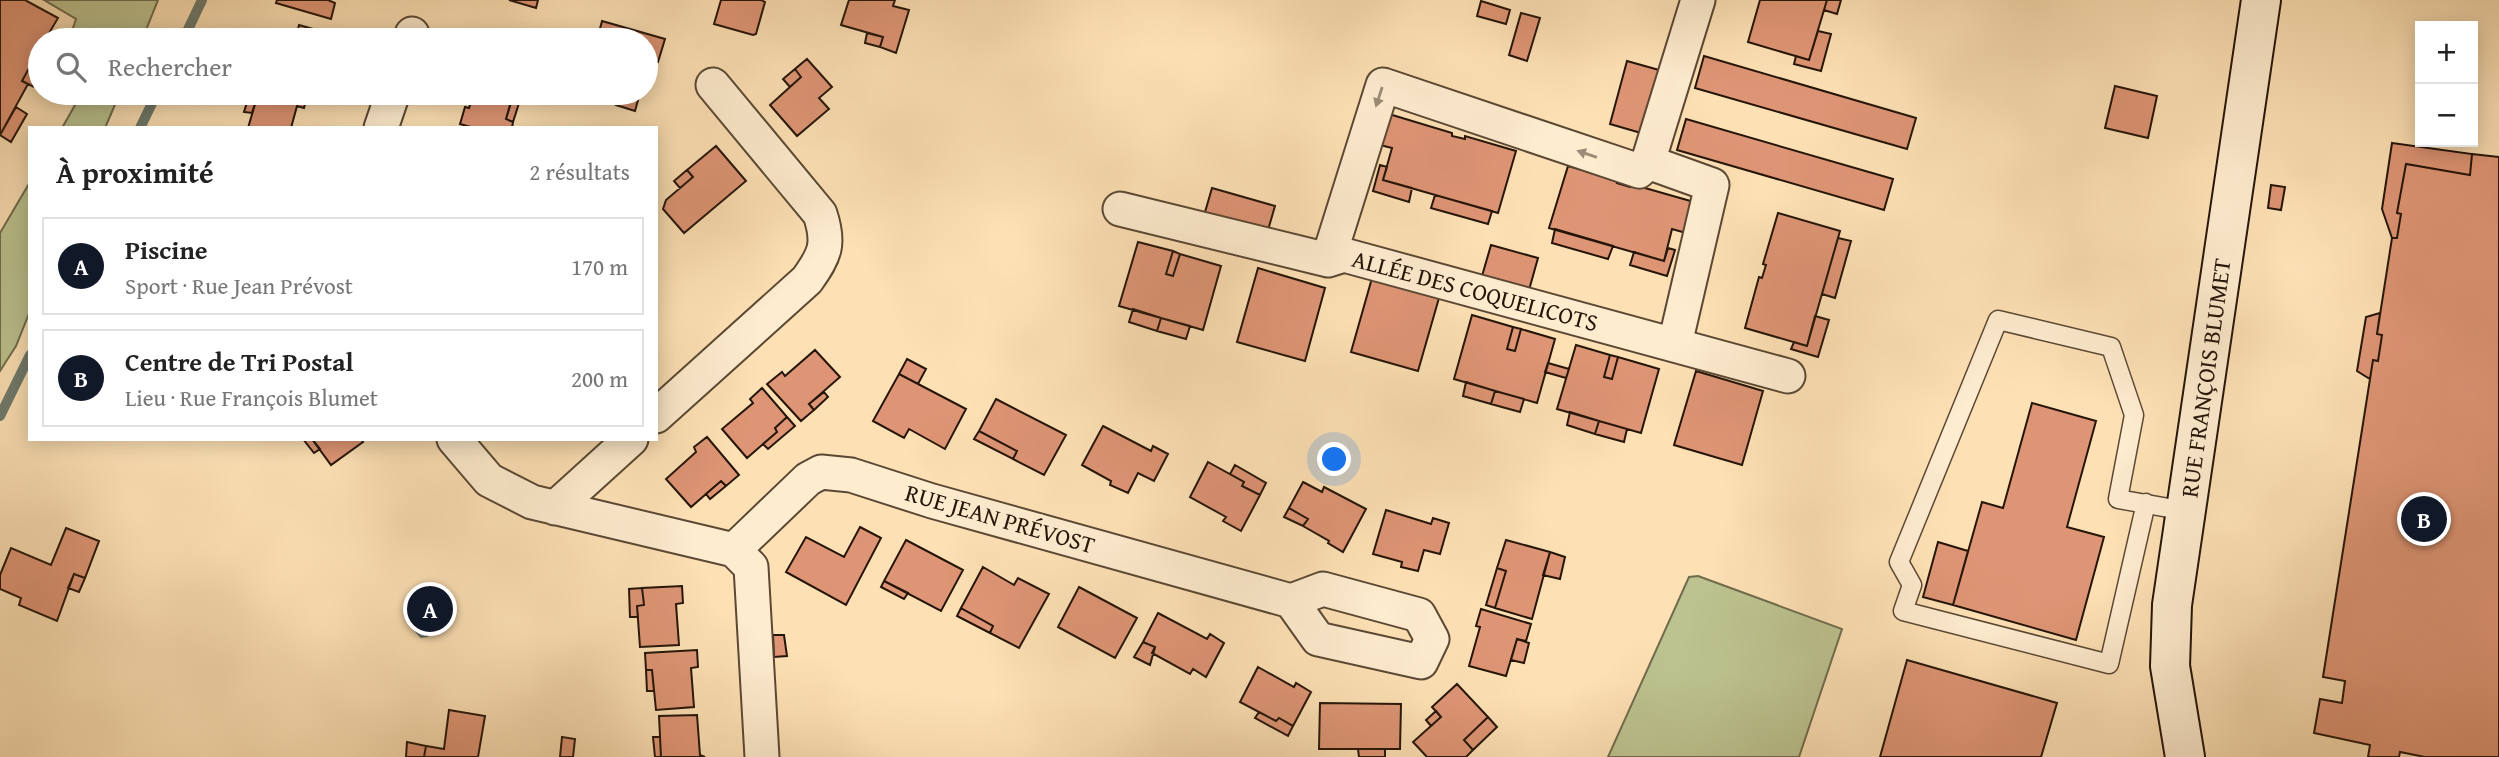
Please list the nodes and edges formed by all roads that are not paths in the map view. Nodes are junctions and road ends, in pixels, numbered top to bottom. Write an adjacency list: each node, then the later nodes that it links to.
1 (1698, 0): 6 (street)
2 (2261, 0): 16 (street, RUE FRANÇOIS BLUMET)
3 (713, 85): 11 (street)
4 (389, 105): 5 (street)
5 (382, 126)
6 (1648, 162): 8 (street, one-way to 8); 9 (street)
7 (1120, 209): 8 (street, ALLÉE DES COQUELICOTS)
8 (1328, 260): 9 (street, ALLÉE DES COQUELICOTS)
9 (1675, 344): 10 (street, ALLÉE DES COQUELICOTS)
10 (1788, 376)
11 (658, 414)
12 (456, 441): 15 (street)
13 (629, 441): 15 (street)
14 (2146, 503): 14 (lane); 16 (lane)
15 (555, 508): 17 (street)
16 (2186, 511): 20 (street, RUE FRANÇOIS BLUMET)
17 (734, 550): 18 (street, RUE JEAN PRÉVOST); 19 (street)
18 (1291, 601)
19 (762, 757)
20 (2185, 757)

